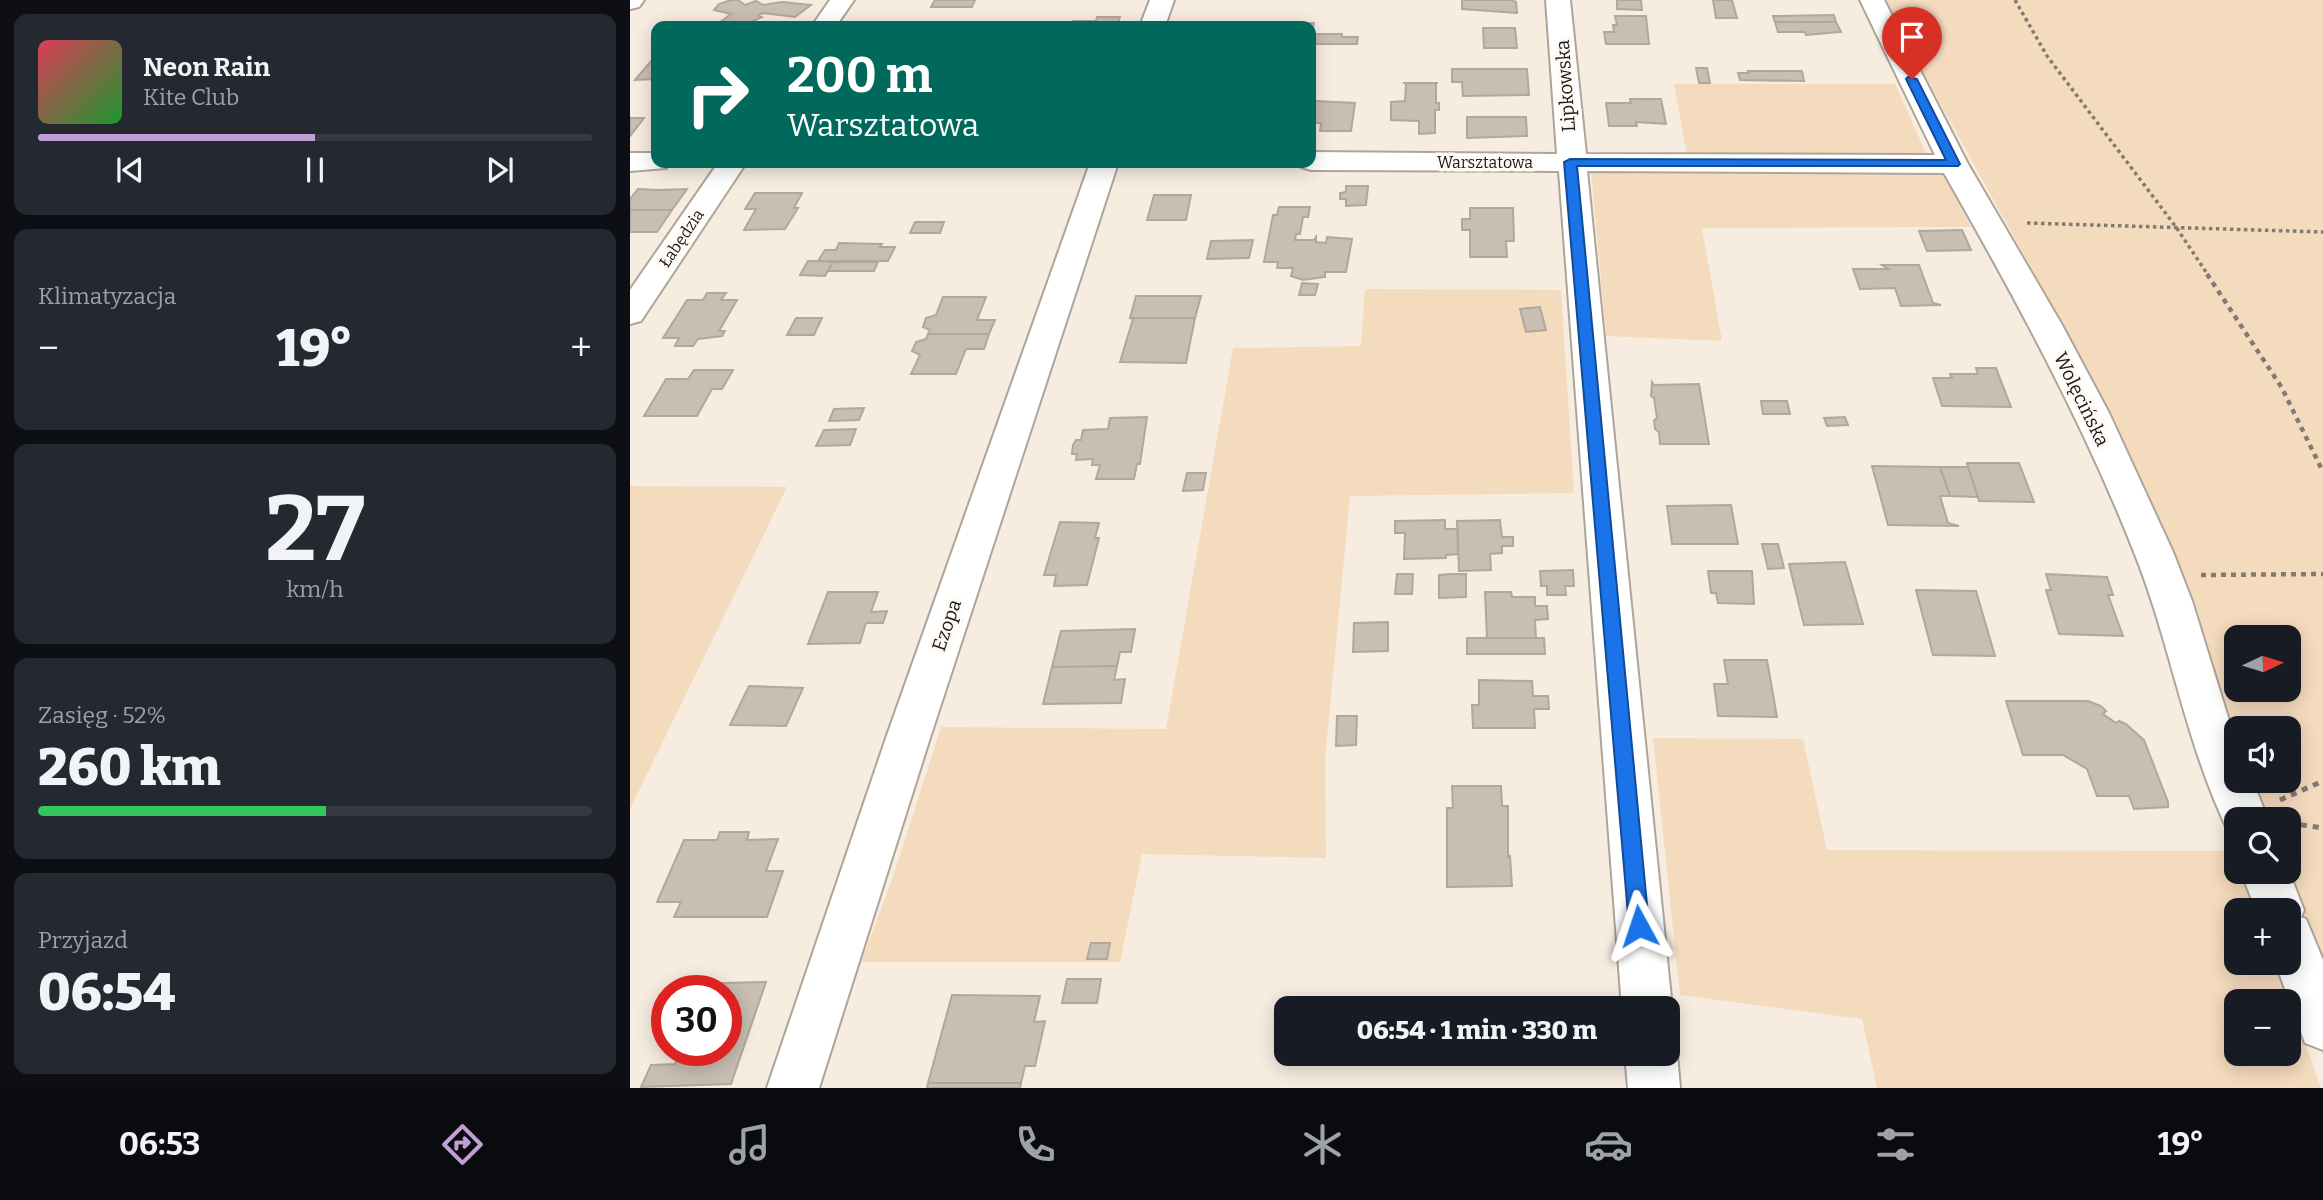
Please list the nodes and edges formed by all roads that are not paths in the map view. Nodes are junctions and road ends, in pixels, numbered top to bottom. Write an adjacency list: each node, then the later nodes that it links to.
1 (842, 0): 5 (street)
2 (1162, 0): 6 (street)
3 (1558, 0): 10 (street, Lipkowska)
4 (1871, 0): 11 (street, Wolęcińska)
5 (827, 21)
6 (1155, 21)
7 (630, 162): 8 (street)
8 (651, 162)
9 (1316, 162): 10 (street, Warsztatowa)
10 (1570, 162): 11 (street, Warsztatowa); 17 (street, Lipkowska)
11 (1954, 164): 15 (street, Wolęcińska)
12 (729, 168): 14 (street, Łabędzia)
13 (1102, 168): 20 (street, Ezopa)
14 (630, 314)
15 (2240, 807)
16 (2301, 967): 18 (street)
17 (1646, 996)
18 (2323, 1026)
19 (1652, 1066): 21 (street)
20 (793, 1088)
21 (1654, 1088)

